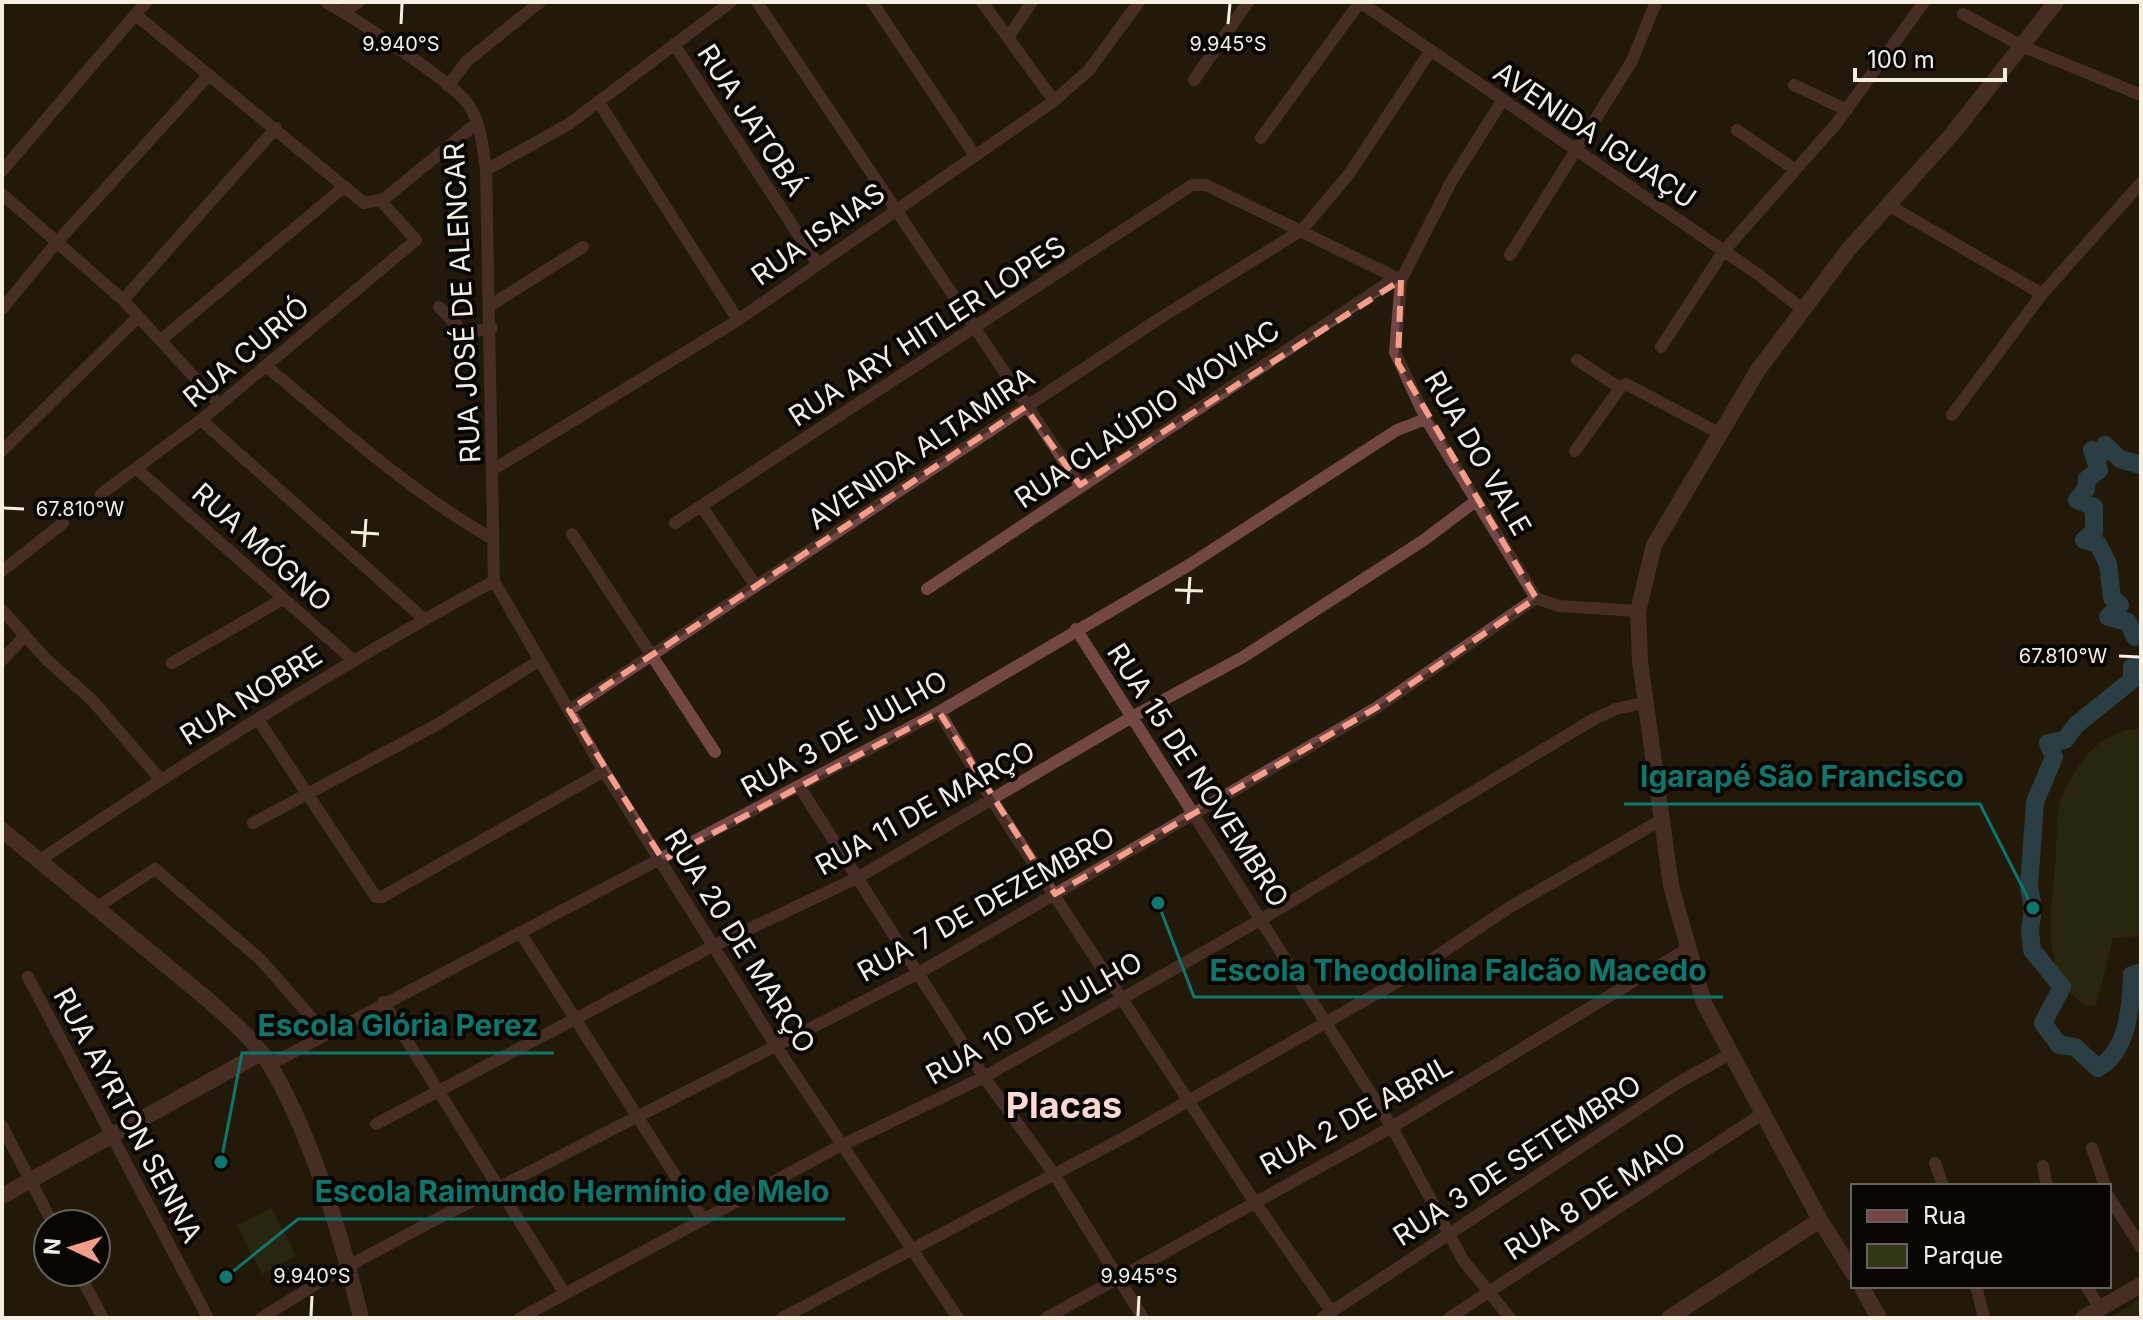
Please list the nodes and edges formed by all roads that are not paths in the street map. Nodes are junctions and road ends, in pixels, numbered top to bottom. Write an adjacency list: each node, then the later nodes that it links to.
1 (146, 2): 18 (street)
2 (326, 2): 16 (street, RUA JOSÉ DE ALENCAR)
3 (359, 2): 16 (street)
4 (540, 2): 26 (street)
5 (731, 2): 20 (street)
6 (757, 2): 46 (street)
7 (872, 2): 37 (street)
8 (982, 2): 19 (street)
9 (1032, 2): 19 (street)
10 (1139, 2): 29 (street, RUA ISAIAS)
11 (1248, 2): 24 (street)
12 (1360, 2): 22 (street, AVENIDA IGUAÇU); 35 (street)
13 (1656, 2): 36 (street)
14 (1924, 2): 31 (street)
15 (2056, 2): 21 (street)
16 (343, 12): 26 (street, RUA JOSÉ DE ALENCAR)
17 (1963, 14): 21 (street)
18 (136, 15): 23 (street); 40 (street)
19 (1009, 36): 29 (street)
20 (674, 44): 28 (street); 52 (street, RUA JATOBÁ)
21 (2024, 47): 27 (street); 45 (street)
22 (1431, 50): 30 (street, AVENIDA IGUAÇU); 47 (street, AVENIDA ALTAMIRA)
23 (208, 76): 33 (street); 48 (street)
24 (1194, 80)
25 (1794, 85): 31 (street)
26 (448, 86): 32 (street, RUA JOSÉ DE ALENCAR)
27 (2141, 95)
28 (598, 101): 39 (street); 61 (street)
29 (1054, 101): 37 (street, RUA ISAIAS)
30 (1502, 101): 36 (street, AVENIDA IGUAÇU); 53 (street)
31 (1847, 110): 38 (street)
32 (477, 123): 39 (street, RUA JOSÉ DE ALENCAR); 44 (street)
33 (276, 128): 42 (street); 55 (street)
34 (1737, 130): 38 (street)
35 (1261, 138)
36 (1575, 148): 50 (street, AVENIDA IGUAÇU); 51 (street)
37 (974, 154): 46 (street, RUA ISAIAS)
38 (1794, 169): 50 (street)
39 (486, 170): 57 (street, RUA JOSÉ DE ALENCAR)
40 (2, 171)
41 (2141, 183): 54 (street)
42 (344, 187): 44 (street); 64 (street)
43 (2, 194): 48 (street)
44 (381, 201): 67 (street, RUA CURIÓ)
45 (1888, 205): 54 (street); 59 (street)
46 (897, 209): 52 (street, RUA ISAIAS); 62 (street)
47 (1302, 230): 53 (street); 62 (street, RUA ARY HITLER LOPES); 70 (street, AVENIDA ALTAMIRA)
48 (57, 242): 55 (street); 56 (street)
49 (583, 247): 57 (street)
50 (1723, 252): 59 (street, AVENIDA IGUAÇU); 65 (street)
51 (1510, 255)
52 (817, 263): 61 (street, RUA ISAIAS)
53 (1398, 280): 72 (street, RUA DO VALE); 79 (street, RUA CLAÚDIO WOVIAC)
54 (2042, 294): 71 (street)
55 (123, 300): 60 (street)
56 (6, 305)
57 (491, 305): 63 (street, RUA JOSÉ DE ALENCAR)
58 (439, 307): 63 (street)
59 (1802, 309): 74 (street)
60 (138, 317): 64 (street); 75 (street)
61 (738, 320): 77 (street, RUA ISAIAS)
62 (976, 327): 70 (street); 82 (street, RUA ARY HITLER LOPES)
63 (492, 328): 77 (street, RUA JOSÉ DE ALENCAR)
64 (162, 339): 69 (street)
65 (1661, 347)
66 (1577, 360): 68 (street)
67 (266, 366): 69 (street, RUA CURIÓ); 86 (street)
68 (1622, 386): 74 (street); 76 (street)
69 (220, 405): 73 (street, RUA CURIÓ)
70 (1025, 407): 79 (street); 89 (street, AVENIDA ALTAMIRA)
71 (1952, 415)
72 (1426, 419): 81 (street, RUA DO VALE); 96 (street, RUA 3 DE JULHO)
73 (201, 420): 78 (street, RUA CURIÓ); 95 (street)
74 (1719, 433): 94 (street)
75 (2, 451)
76 (1575, 451)
77 (494, 469): 86 (street, RUA JOSÉ DE ALENCAR)
78 (138, 470): 80 (street, RUA CURIÓ); 92 (street, RUA MÓGNO)
79 (1080, 485): 90 (street, RUA CLAÚDIO WOVIAC)
80 (101, 494)
81 (1477, 500): 91 (street, RUA DO VALE); 106 (street, RUA 11 DE MARÇO)
82 (702, 507): 84 (street, RUA ARY HITLER LOPES); 89 (street)
83 (63, 523): 87 (street)
84 (675, 523)
85 (572, 534): 98 (street)
86 (493, 539): 88 (street, RUA JOSÉ DE ALENCAR)
87 (2, 571)
88 (494, 581): 95 (street, RUA NOBRE); 101 (street, RUA 20 DE MARÇO)
89 (756, 586): 98 (street, AVENIDA ALTAMIRA)
90 (927, 589)
91 (1536, 598): 94 (street); 114 (street, RUA 7 DE DEZEMBRO)
92 (283, 599): 100 (street, RUA MÓGNO); 102 (street)
93 (2, 610): 97 (street)
94 (1638, 611): 103 (street)
95 (424, 619): 100 (street, RUA NOBRE)
96 (1076, 629): 105 (street, RUA 3 DE JULHO); 106 (street, RUA 15 DE NOVEMBRO)
97 (24, 637): 99 (street); 110 (street)
98 (652, 655): 104 (street, AVENIDA ALTAMIRA); 108 (street)
99 (2, 660)
100 (353, 660): 107 (street, RUA NOBRE)
101 (540, 660): 104 (street, RUA 20 DE MARÇO); 112 (street)
102 (172, 663)
103 (1647, 702): 115 (street); 123 (street, RUA 10 DE JULHO)
104 (569, 710): 109 (street, RUA 20 DE MARÇO)
105 (939, 712): 111 (street, RUA 3 DE JULHO); 113 (street)
106 (1132, 717): 113 (street, RUA 11 DE MARÇO); 114 (street, RUA 15 DE NOVEMBRO)
107 (259, 721): 110 (street, RUA NOBRE); 112 (street)
108 (715, 752)
109 (604, 771): 112 (street); 119 (street, RUA 20 DE MARÇO)
110 (160, 779): 118 (street, RUA NOBRE)
111 (799, 786): 119 (street, RUA 3 DE JULHO); 120 (street)
112 (307, 796): 116 (street)
113 (992, 800): 120 (street, RUA 11 DE MARÇO); 121 (street)
114 (1193, 816): 121 (street, RUA 7 DE DEZEMBRO); 123 (street, RUA 15 DE NOVEMBRO)
115 (1663, 819): 126 (street); 132 (street)
116 (253, 823)
117 (2, 830): 118 (street)
118 (40, 860): 122 (street)
119 (663, 860): 124 (street, RUA 3 DE JULHO); 125 (street, RUA 20 DE MARÇO)
120 (859, 877): 125 (street, RUA 11 DE MARÇO); 127 (street)
121 (1055, 894): 127 (street, RUA 7 DE DEZEMBRO); 129 (street)
122 (97, 907): 133 (street); 136 (street)
123 (1262, 919): 129 (street, RUA 10 DE JULHO); 132 (street, RUA 15 DE NOVEMBRO)
124 (520, 932): 130 (street, RUA 3 DE JULHO); 131 (street)
125 (715, 945): 131 (street, RUA 11 DE MARÇO); 134 (street, RUA 20 DE MARÇO)
126 (1687, 949): 135 (street); 144 (street, RUA 2 DE ABRIL)
127 (917, 974): 134 (street, RUA 7 DE DEZEMBRO); 137 (street)
128 (28, 977): 145 (street, RUA AYRTON SENNA)
129 (1121, 996): 137 (street, RUA 10 DE JULHO); 139 (street)
130 (383, 1002): 133 (street, RUA 3 DE JULHO); 138 (street)
131 (576, 1018): 138 (street, RUA 11 DE MARÇO); 141 (street)
132 (1326, 1022): 139 (street); 144 (street, RUA 15 DE NOVEMBRO)
133 (325, 1033): 136 (street, RUA 3 DE JULHO)
134 (776, 1046): 141 (street, RUA 7 DE DEZEMBRO); 146 (street, RUA 20 DE MARÇO)
135 (1732, 1053): 140 (street); 162 (street, RUA 3 DE SETEMBRO)
136 (265, 1059): 145 (street); 165 (street)
137 (984, 1077): 146 (street, RUA 10 DE JULHO); 150 (street)
138 (438, 1094): 142 (street, RUA 11 DE MARÇO); 155 (street)
139 (1190, 1099): 150 (street); 158 (street)
140 (1765, 1112): 161 (street); 173 (street, RUA 8 DE MAIO)
141 (638, 1118): 155 (street, RUA 7 DE DEZEMBRO); 160 (street)
142 (376, 1124)
143 (2, 1126): 151 (street)
144 (1392, 1127): 158 (street, RUA 2 DE ABRIL); 162 (street, RUA 15 DE NOVEMBRO)
145 (113, 1137): 151 (street); 178 (street, RUA AYRTON SENNA)
146 (843, 1146): 160 (street, RUA 10 DE JULHO); 164 (street, RUA 20 DE MARÇO)
147 (2092, 1148): 154 (street)
148 (1935, 1163): 152 (street)
149 (2043, 1166): 153 (street)
150 (1054, 1174): 164 (street); 167 (street)
151 (30, 1181): 156 (street); 159 (street)
152 (1942, 1184)
153 (2047, 1184)
154 (2104, 1184)
155 (497, 1189): 165 (street, RUA 7 DE DEZEMBRO); 174 (street)
156 (2, 1196)
157 (2111, 1200): 163 (street)
158 (1254, 1201): 167 (street, RUA 2 DE ABRIL); 176 (street)
159 (44, 1208)
160 (702, 1218): 174 (street, RUA 10 DE JULHO)
161 (1820, 1220): 166 (street); 188 (street)
162 (1449, 1236): 173 (street, RUA 15 DE NOVEMBRO); 176 (street, RUA 3 DE SETEMBRO)
163 (2141, 1247)
164 (914, 1249): 182 (street); 183 (street, RUA 20 DE MARÇO)
165 (349, 1266): 179 (street, RUA 7 DE DEZEMBRO); 180 (street)
166 (1851, 1270)
167 (1118, 1281): 184 (street, RUA 2 DE ABRIL); 185 (street)
168 (2141, 1285): 175 (street)
169 (87, 1288): 177 (street)
170 (1862, 1288): 189 (street)
171 (1976, 1288): 190 (street)
172 (2087, 1288): 175 (street)
173 (1491, 1293): 186 (street, RUA 8 DE MAIO); 187 (street, RUA 15 DE NOVEMBRO)
174 (565, 1294): 181 (street, RUA 10 DE JULHO)
175 (2101, 1310): 191 (street)
176 (1326, 1314)
177 (103, 1318)
178 (208, 1318)
179 (261, 1318)
180 (361, 1318)
181 (520, 1318)
182 (782, 1318)
183 (958, 1318)
184 (1046, 1318)
185 (1143, 1318)
186 (1449, 1318)
187 (1510, 1318)
188 (1669, 1318)
189 (1879, 1318)
190 (1984, 1318)
191 (2083, 1318)

